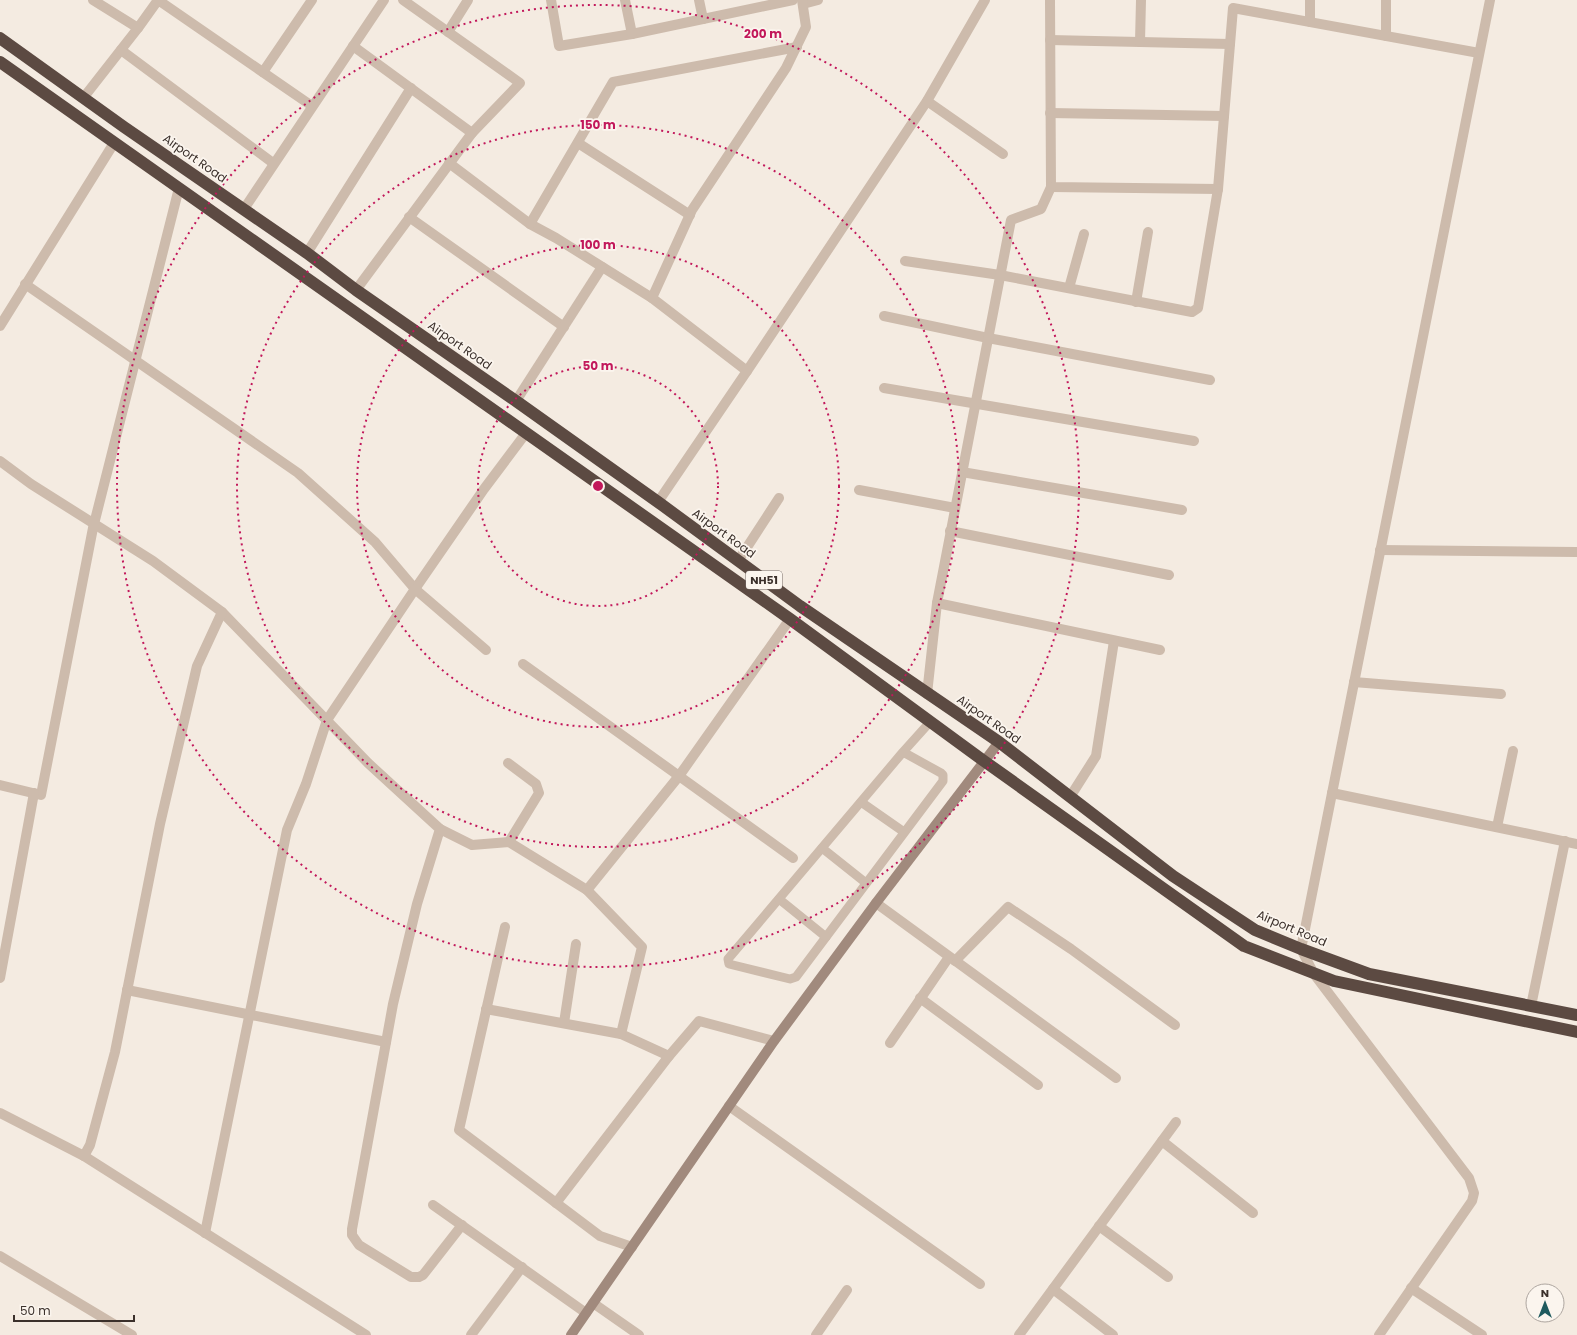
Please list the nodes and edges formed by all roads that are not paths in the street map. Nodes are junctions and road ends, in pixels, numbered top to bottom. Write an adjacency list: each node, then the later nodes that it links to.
1 (93, 0): 20 (street)
2 (312, 0): 33 (street)
3 (384, 0): 28 (street)
4 (403, 0): 21 (street)
5 (468, 0): 21 (street)
6 (551, 0): 22 (street)
7 (626, 0): 22 (street)
8 (699, 0): 18 (street)
9 (818, 0): 16 (street)
10 (985, 0): 36 (street)
11 (1050, 0): 25 (street)
12 (1141, 0): 26 (street)
13 (1310, 0): 19 (street)
14 (1386, 0): 23 (street)
15 (1490, 0): 31 (street)
16 (800, 1): 18 (street); 29 (street)
17 (1233, 4): 19 (street); 27 (street)
18 (703, 19): 22 (street)
19 (1310, 22): 23 (street)
20 (138, 28): 30 (street); 33 (street)
21 (448, 32): 40 (street)
22 (632, 34)
23 (1386, 36): 31 (street)
24 (0, 38): 35 (highway, Airport Road / NH51)
25 (1050, 40): 26 (street); 38 (street)
26 (1140, 42): 27 (street)
27 (1230, 44): 39 (street)
28 (353, 46): 34 (street); 37 (street)
29 (796, 47): 42 (street); 50 (street)
30 (121, 50): 35 (street); 44 (street)
31 (1479, 52): 85 (street)
32 (0, 62): 41 (highway, NH51)
33 (263, 72): 37 (street)
34 (411, 88): 40 (street); 55 (street)
35 (84, 97): 49 (highway, Airport Road / NH51)
36 (927, 101): 43 (street); 69 (street)
37 (312, 106): 44 (street)
38 (1050, 113): 39 (street); 46 (street)
39 (1224, 116): 48 (street)
40 (472, 133): 45 (street)
41 (114, 143): 47 (highway, NH51); 59 (street)
42 (578, 143): 50 (street); 52 (street)
43 (1003, 154)
44 (273, 163): 49 (street)
45 (449, 163): 51 (street); 52 (street)
46 (1051, 186): 48 (street); 58 (street)
47 (179, 188): 68 (street); 74 (highway, NH51)
48 (1218, 189): 63 (street)
49 (244, 209): 55 (highway, Airport Road / NH51)
50 (690, 215): 62 (street)
51 (409, 217): 61 (street); 66 (street)
52 (530, 224): 57 (street)
53 (1148, 232): 63 (street)
54 (1084, 234): 60 (street)
55 (307, 253): 61 (highway, Airport Road / NH51)
56 (905, 261): 58 (street)
57 (602, 267): 62 (street); 66 (street)
58 (1000, 275): 60 (street); 67 (street)
59 (25, 284): 65 (street); 68 (street)
60 (1069, 288): 63 (street)
61 (356, 290): 72 (highway, Airport Road / NH51)
62 (652, 298): 69 (street)
63 (1136, 302)
64 (884, 316): 67 (street)
65 (0, 326)
66 (564, 327): 72 (street)
67 (988, 338): 70 (street); 73 (street)
68 (135, 360): 83 (street); 89 (street)
69 (747, 371): 80 (street)
70 (1210, 380)
71 (884, 388): 73 (street)
72 (516, 401): 80 (highway, Airport Road / NH51)
73 (975, 404): 75 (street); 77 (street)
74 (526, 433): 89 (street); 92 (highway, NH51)
75 (1194, 441)
76 (0, 461): 83 (street)
77 (962, 472): 81 (street); 82 (street)
78 (858, 490): 81 (street)
79 (779, 498): 87 (street)
80 (658, 502): 87 (highway, Airport Road / NH51)
81 (955, 508): 84 (street)
82 (1182, 510)
83 (94, 523): 91 (street); 109 (street)
84 (950, 531): 88 (street); 90 (street)
85 (1380, 550): 86 (street); 97 (street)
86 (1577, 552)
87 (738, 561): 98 (highway, Airport Road / NH51)
88 (1169, 575)
89 (415, 589): 94 (street); 100 (street)
90 (937, 603): 93 (street); 98 (street)
91 (222, 612): 100 (street); 132 (street)
92 (790, 620): 101 (highway, NH51); 107 (street)
93 (1114, 640): 95 (street); 111 (street)
94 (486, 650)
95 (1160, 650)
96 (522, 664): 107 (street)
97 (1354, 682): 99 (street); 110 (street)
98 (927, 694): 102 (highway, Airport Road / NH51)
99 (1501, 694)
100 (327, 720): 114 (street); 137 (street)
101 (930, 722): 104 (lane); 105 (highway, NH51)
102 (999, 742): 105 (street); 111 (highway, Airport Road / NH51)
103 (1513, 751): 113 (street)
104 (903, 752): 112 (lane); 115 (lane)
105 (984, 761): 124 (street); 130 (highway, NH51)
106 (508, 763): 117 (street)
107 (679, 776): 120 (street); 122 (street)
108 (0, 785): 109 (street)
109 (34, 794): 131 (street)
110 (1332, 794): 113 (street); 128 (street)
111 (1070, 797): 128 (highway, Airport Road / NH51)
112 (861, 802): 115 (lane); 119 (lane)
113 (1497, 827): 116 (street)
114 (440, 829): 117 (street); 143 (street)
115 (904, 832): 121 (lane)
116 (1565, 841): 118 (street); 134 (street)
117 (509, 842): 122 (street)
118 (1577, 844)
119 (822, 848): 121 (lane); 123 (lane)
120 (792, 858)
121 (866, 883): 126 (lane)
122 (587, 890): 141 (street)
123 (779, 899): 126 (lane); 126 (lane)
124 (876, 903): 129 (street); 142 (street)
125 (505, 927): 135 (street)
126 (826, 936)
127 (576, 944): 138 (street)
128 (1300, 949): 130 (street); 134 (highway, Airport Road / NH51)
129 (952, 959): 133 (street); 139 (street); 146 (street)
130 (1314, 974): 140 (highway, NH51); 164 (street)
131 (0, 978)
132 (126, 990): 137 (street); 152 (street)
133 (920, 998): 144 (street); 147 (street)
134 (1531, 1006): 136 (highway, Airport Road / NH51)
135 (486, 1009): 138 (street); 153 (street)
136 (1577, 1015)
137 (250, 1016): 143 (street); 158 (street)
138 (564, 1023): 141 (street)
139 (1175, 1025)
140 (1577, 1032)
141 (621, 1034): 145 (street)
142 (774, 1041): 145 (street); 148 (street)
143 (386, 1042): 156 (street)
144 (890, 1043)
145 (669, 1056): 153 (street)
146 (1116, 1078)
147 (1038, 1085)
148 (729, 1106): 159 (street); 163 (street)
149 (0, 1113): 152 (street)
150 (1176, 1122): 151 (street)
151 (1162, 1141): 155 (street); 157 (street)
152 (84, 1156): 158 (street)
153 (556, 1203): 159 (street)
154 (433, 1205): 156 (street)
155 (1253, 1213)
156 (462, 1225): 161 (street)
157 (1099, 1226): 162 (street); 165 (street)
158 (205, 1232): 170 (street)
159 (632, 1247): 167 (street)
160 (0, 1256): 169 (street)
161 (522, 1267): 168 (street); 171 (street)
162 (1168, 1276)
163 (980, 1284)
164 (1411, 1288): 177 (street); 178 (street)
165 (1053, 1289): 175 (street); 176 (street)
166 (847, 1290): 174 (street)
167 (593, 1303): 168 (street); 173 (street)
168 (586, 1313): 172 (street)
169 (132, 1335)
170 (366, 1335)
171 (471, 1335)
172 (571, 1335)
173 (639, 1335)
174 (816, 1335)
175 (1019, 1335)
176 (1113, 1335)
177 (1379, 1335)
178 (1482, 1335)

